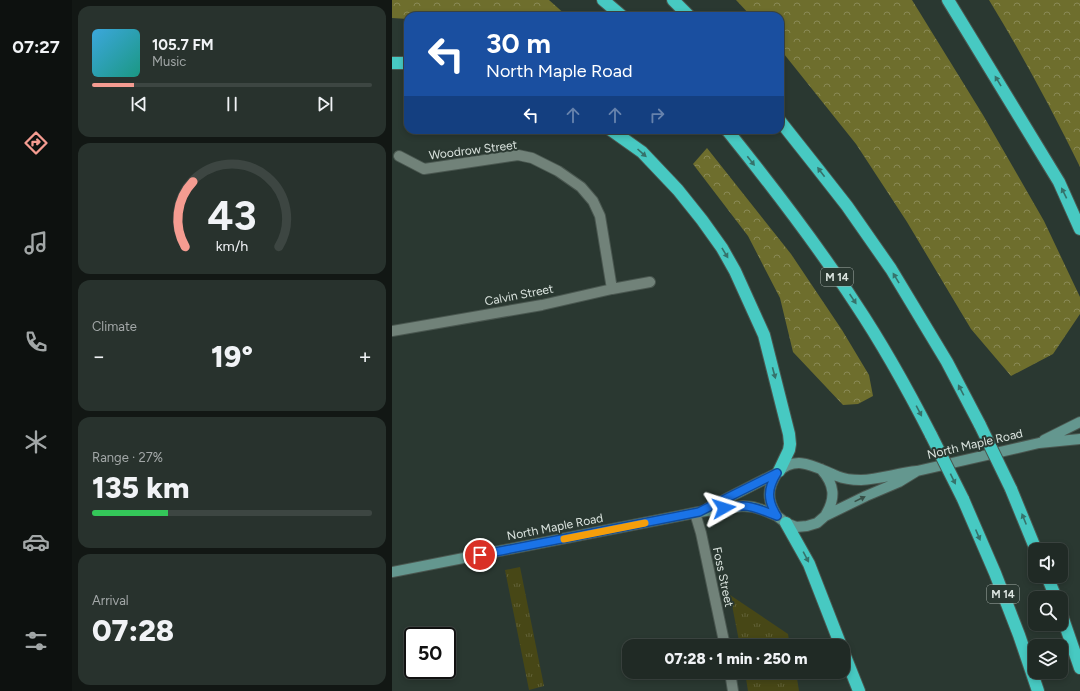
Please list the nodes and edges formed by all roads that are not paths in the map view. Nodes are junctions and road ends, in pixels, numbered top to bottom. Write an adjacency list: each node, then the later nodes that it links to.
1 (603, 0): 4 (highway)
2 (673, 0): 5 (highway)
3 (948, 0): 12 (highway, one-way to 3)
4 (617, 12)
5 (685, 12)
6 (392, 63): 7 (highway)
7 (404, 63)
8 (784, 126): 25 (highway, one-way to 8, bridge)
9 (617, 134): 20 (highway, one-way to 20)
10 (730, 134): 35 (highway, M 14, one-way to 35, bridge)
11 (399, 156): 14 (street, Woodrow Street)
12 (1080, 229)
13 (650, 282): 14 (street, Calvin Street)
14 (612, 289): 15 (street, Calvin Street)
15 (392, 331)
16 (1080, 422): 18 (main road, North Maple Road)
17 (1080, 439): 18 (main road, North Maple Road)
18 (1039, 443): 21 (main road, North Maple Road)
19 (821, 470): 20 (main road, North Maple Road); 21 (main road, North Maple Road); 23 (main road)
20 (778, 472): 22 (main road, North Maple Road); 24 (main road)
21 (917, 472): 23 (main road, North Maple Road, one-way to 21)
22 (697, 513): 24 (main road, North Maple Road); 26 (main road, North Maple Road); 28 (street, Foss Street)
23 (825, 516): 24 (main road, North Maple Road)
24 (781, 520): 29 (highway, one-way to 29)
25 (1033, 543)
26 (392, 572)
27 (1067, 631): 31 (highway)
28 (723, 639)
29 (838, 639)
30 (850, 668): 34 (highway)
31 (1080, 668)
32 (731, 679): 33 (street)
33 (733, 691)
34 (859, 691)
35 (1038, 691)

